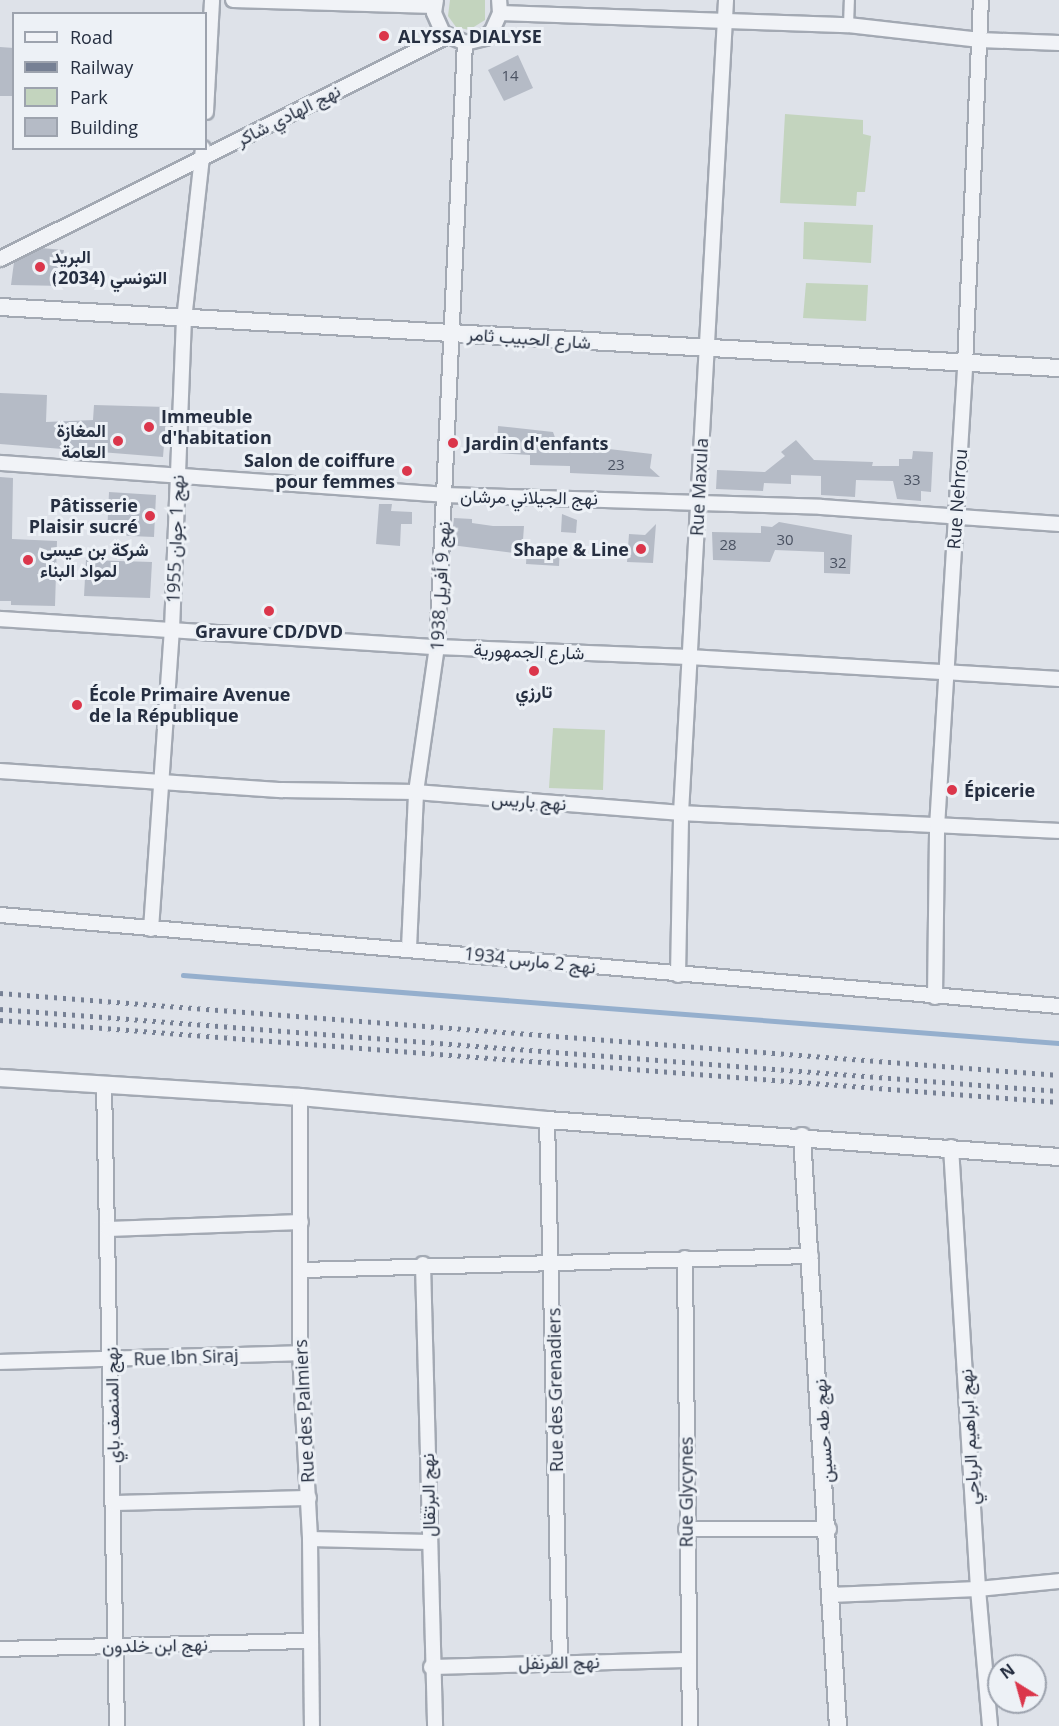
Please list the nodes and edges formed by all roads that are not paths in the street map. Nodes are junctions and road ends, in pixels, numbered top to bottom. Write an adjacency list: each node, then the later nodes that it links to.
1 (212, 0): 15 (street)
2 (233, 0): 6 (street)
3 (726, 0): 9 (street, Rue Maxula)
4 (849, 0): 10 (street)
5 (981, 0): 12 (street, Rue Nehrou)
6 (348, 2): 7 (street)
7 (435, 3): 11 (street)
8 (500, 7): 9 (street); 13 (street)
9 (725, 19): 10 (street); 21 (street, Rue Maxula)
10 (848, 25): 12 (street)
11 (447, 36): 13 (street); 16 (street, نهج الهادي شاكر)
12 (980, 40): 14 (street); 22 (street, Rue Nehrou)
13 (465, 42): 20 (street, نهج 9 أفريل 1938)
14 (1059, 43)
15 (207, 93)
16 (203, 154): 17 (street, نهج الهادي شاكر); 19 (street, نهج 1 جوان 1955)
17 (0, 259)
18 (0, 307): 19 (street, شارع الحبيب ثامر)
19 (184, 320): 20 (street, شارع الحبيب ثامر); 25 (street, نهج 1 جوان 1955)
20 (453, 333): 21 (street, شارع الحبيب ثامر); 26 (street, نهج 9 أفريل 1938)
21 (707, 350): 22 (street, شارع الحبيب ثامر); 27 (street, Rue Maxula)
22 (965, 366): 23 (street, شارع الحبيب ثامر); 28 (street, Rue Nehrou)
23 (1059, 368)
24 (0, 464): 25 (street, نهج الجيلاني مرشان)
25 (176, 473): 26 (street, نهج الجيلاني مرشان); 31 (street, نهج 1 جوان 1955)
26 (444, 495): 27 (street, نهج الجيلاني مرشان); 32 (street, نهج 9 أفريل 1938)
27 (698, 502): 28 (street, نهج الجيلاني مرشان); 33 (street, Rue Maxula)
28 (955, 518): 29 (street, نهج الجيلاني مرشان); 34 (street, Rue Nehrou)
29 (1059, 524)
30 (0, 619): 31 (street, شارع الجمهورية)
31 (172, 630): 32 (street, شارع الجمهورية); 37 (street, نهج 1 جوان 1955)
32 (437, 647): 33 (street, شارع الجمهورية); 38 (street, نهج 9 أفريل 1938)
33 (689, 657): 34 (street, شارع الجمهورية); 39 (street, Rue Maxula)
34 (945, 675): 35 (street, شارع الجمهورية); 40 (street, Rue Nehrou)
35 (1059, 679)
36 (0, 771): 37 (street, نهج باريس)
37 (160, 780): 38 (street, نهج باريس); 43 (street, نهج 1 جوان 1955)
38 (416, 792): 39 (street, نهج باريس); 44 (street, نهج 9 أفريل 1938)
39 (681, 813): 40 (street, نهج باريس); 45 (street, Rue Maxula)
40 (937, 827): 41 (street, نهج باريس); 46 (street, Rue Nehrou)
41 (1059, 831)
42 (0, 915): 43 (street, نهج 2 مارس 1934)
43 (151, 929): 44 (street, نهج 2 مارس 1934)
44 (409, 948): 45 (street, نهج 2 مارس 1934)
45 (678, 975): 46 (street, نهج 2 مارس 1934)
46 (935, 997): 47 (street, نهج 2 مارس 1934)
47 (1059, 1006)
48 (0, 1078): 49 (street)
49 (104, 1084): 50 (street); 56 (street, نهج المنصف باي)
50 (300, 1097): 51 (street); 55 (street, Rue des Palmiers)
51 (548, 1120): 52 (street); 59 (street, Rue des Grenadiers)
52 (802, 1136): 53 (street); 57 (street, نهج طه حسين)
53 (951, 1147): 54 (street); 72 (street, نهج ابراهيم الرياحي)
54 (1059, 1157)
55 (301, 1222): 56 (street); 61 (street, Rue des Palmiers)
56 (108, 1229): 63 (street, نهج المنصف باي)
57 (811, 1256): 58 (street); 68 (street, نهج طه حسين)
58 (685, 1258): 59 (street); 67 (street, Rue Glycynes)
59 (553, 1262): 60 (street); 78 (street, Rue des Grenadiers)
60 (423, 1264): 61 (street); 70 (street, نهج البرتقال)
61 (302, 1270): 62 (street, Rue des Palmiers)
62 (300, 1353): 63 (street, Rue Ibn Siraj); 65 (street, Rue des Palmiers)
63 (112, 1359): 64 (street, Rue Ibn Siraj); 66 (street, نهج المنصف باي)
64 (0, 1362)
65 (309, 1498): 66 (street); 69 (street, Rue des Palmiers)
66 (113, 1503): 75 (street, نهج المنصف باي)
67 (686, 1529): 68 (street); 77 (street, Rue Glycynes)
68 (829, 1530): 73 (street, نهج طه حسين)
69 (310, 1539): 70 (street); 74 (street, Rue des Palmiers)
70 (429, 1542): 79 (street, نهج البرتقال)
71 (1059, 1581): 72 (street)
72 (978, 1589): 73 (street); 85 (street, نهج ابراهيم الرياحي)
73 (830, 1595): 84 (street, نهج طه حسين)
74 (310, 1641): 75 (street, نهج ابن خلدون); 81 (street, Rue des Palmiers)
75 (114, 1646): 76 (street, نهج ابن خلدون); 80 (street, نهج المنصف باي)
76 (0, 1649)
77 (687, 1660): 78 (street, نهج القرنفل); 83 (street, Rue Glycynes)
78 (560, 1661): 79 (street, نهج القرنفل)
79 (431, 1667): 82 (street, نهج البرتقال)
80 (117, 1726)
81 (312, 1726)
82 (435, 1726)
83 (690, 1726)
84 (838, 1726)
85 (990, 1726)

